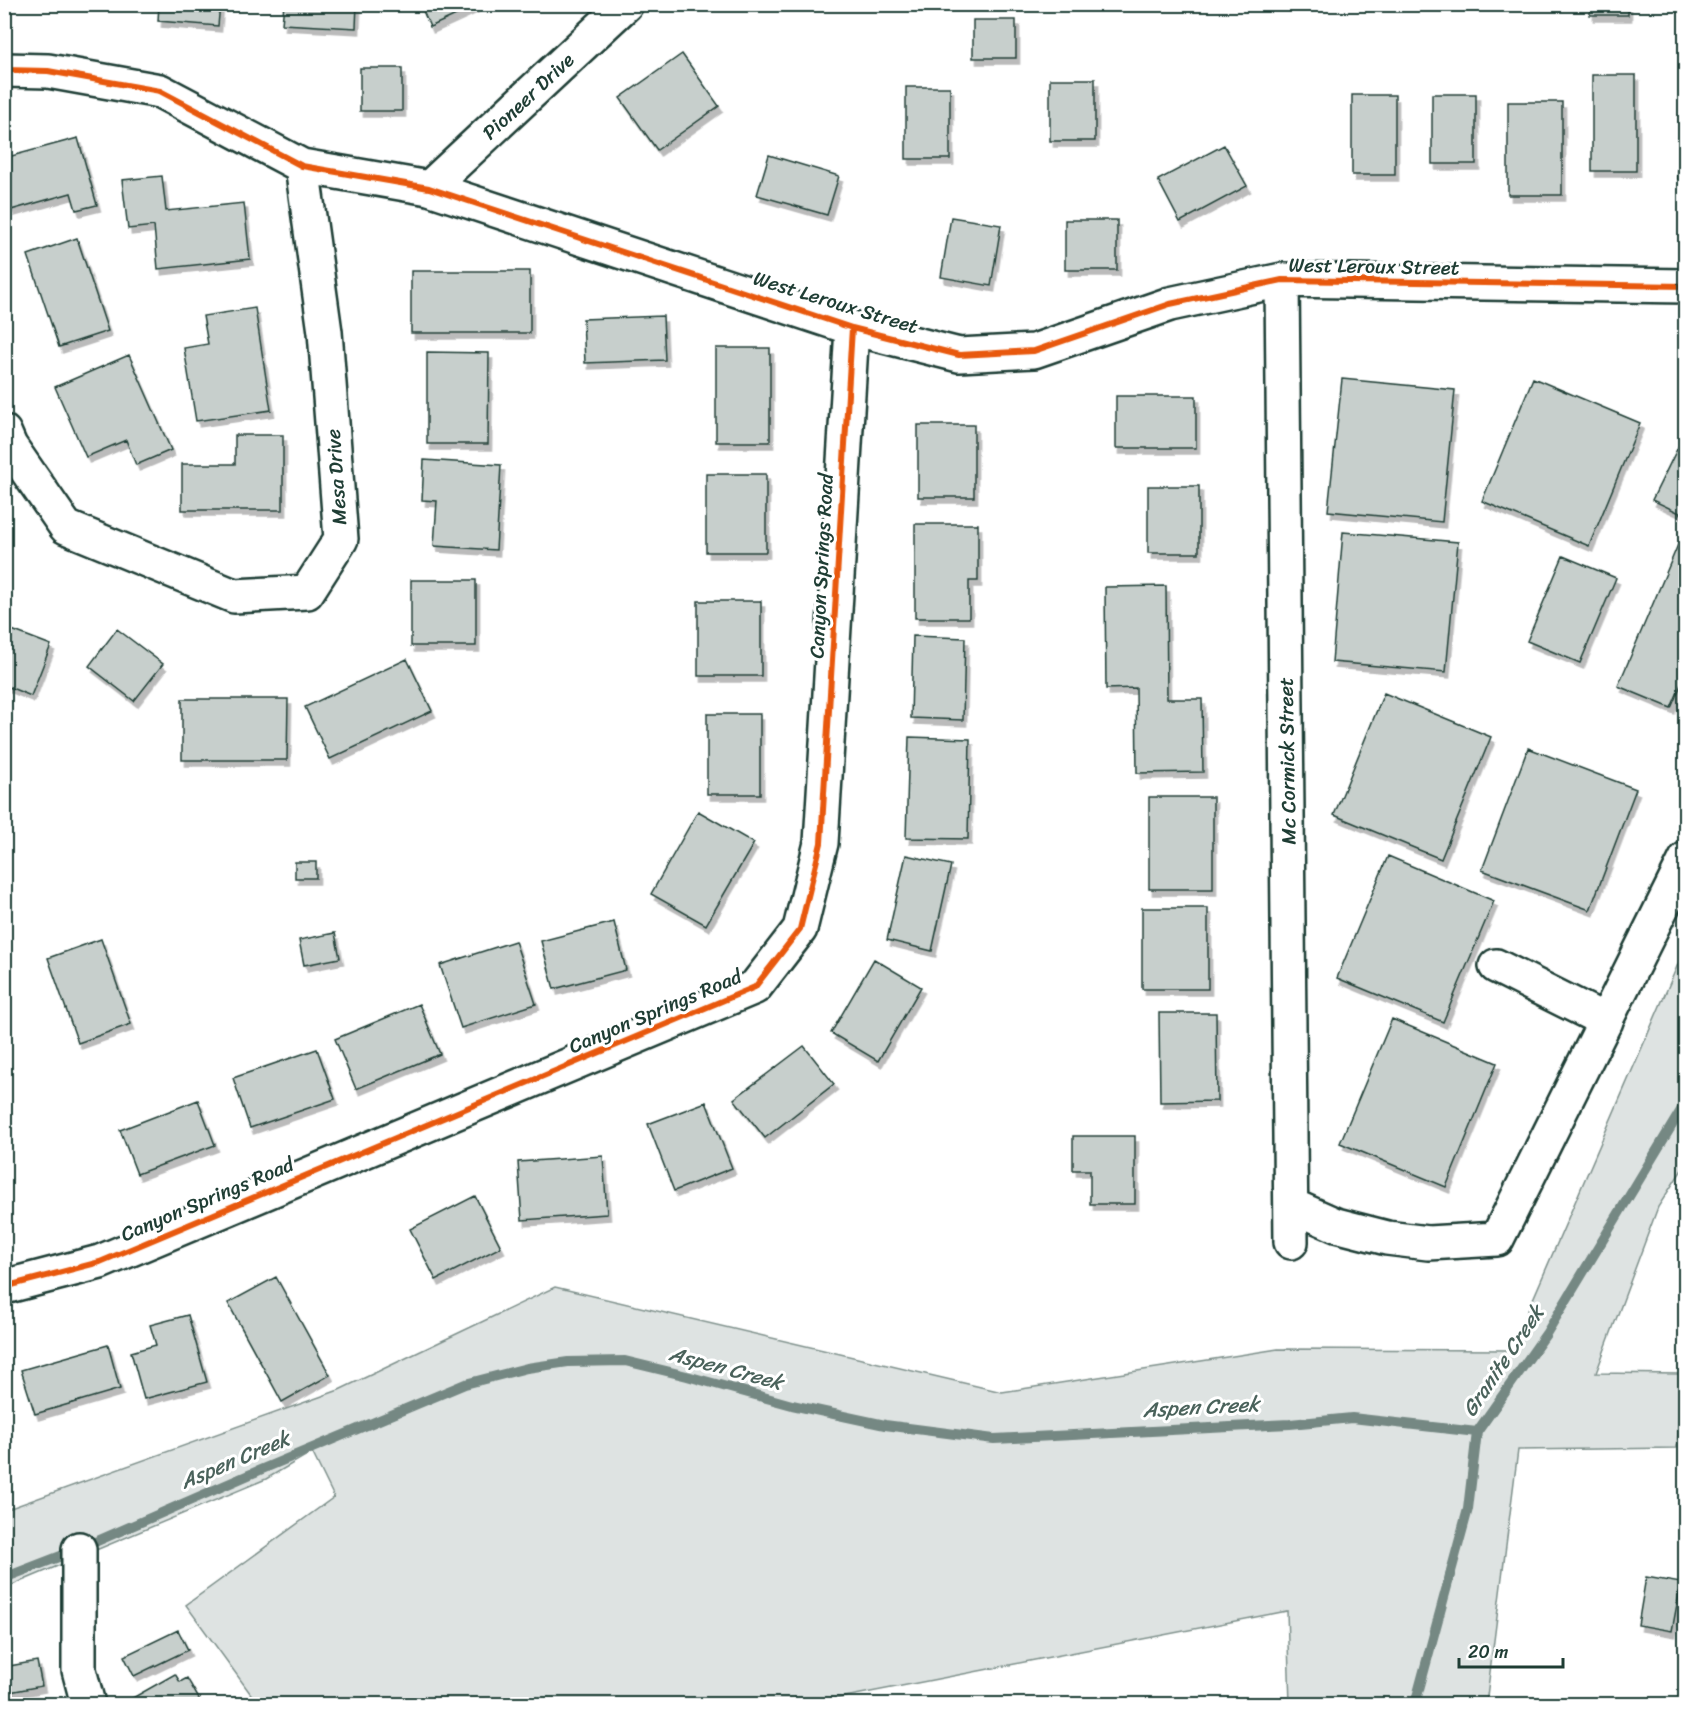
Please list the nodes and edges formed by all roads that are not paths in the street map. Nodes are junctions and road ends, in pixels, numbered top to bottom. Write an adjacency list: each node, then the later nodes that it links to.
1 (626, 4): 4 (street, Pioneer Drive)
2 (4, 70): 3 (street, West Leroux Street)
3 (302, 166): 4 (street, West Leroux Street); 8 (street, Mesa Drive)
4 (429, 188): 7 (street, West Leroux Street)
5 (1282, 280): 6 (street, West Leroux Street); 7 (street, West Leroux Street); 12 (street, Mc Cormick Street)
6 (1686, 286)
7 (852, 328): 14 (street, Canyon Springs Road)
8 (4, 432)
9 (1686, 859): 11 (street)
10 (1496, 966): 11 (street)
11 (1606, 1021): 12 (street)
12 (1291, 1205): 13 (street, Mc Cormick Street)
13 (1291, 1242)
14 (4, 1287)
15 (80, 1549): 16 (street)
16 (88, 1704)

